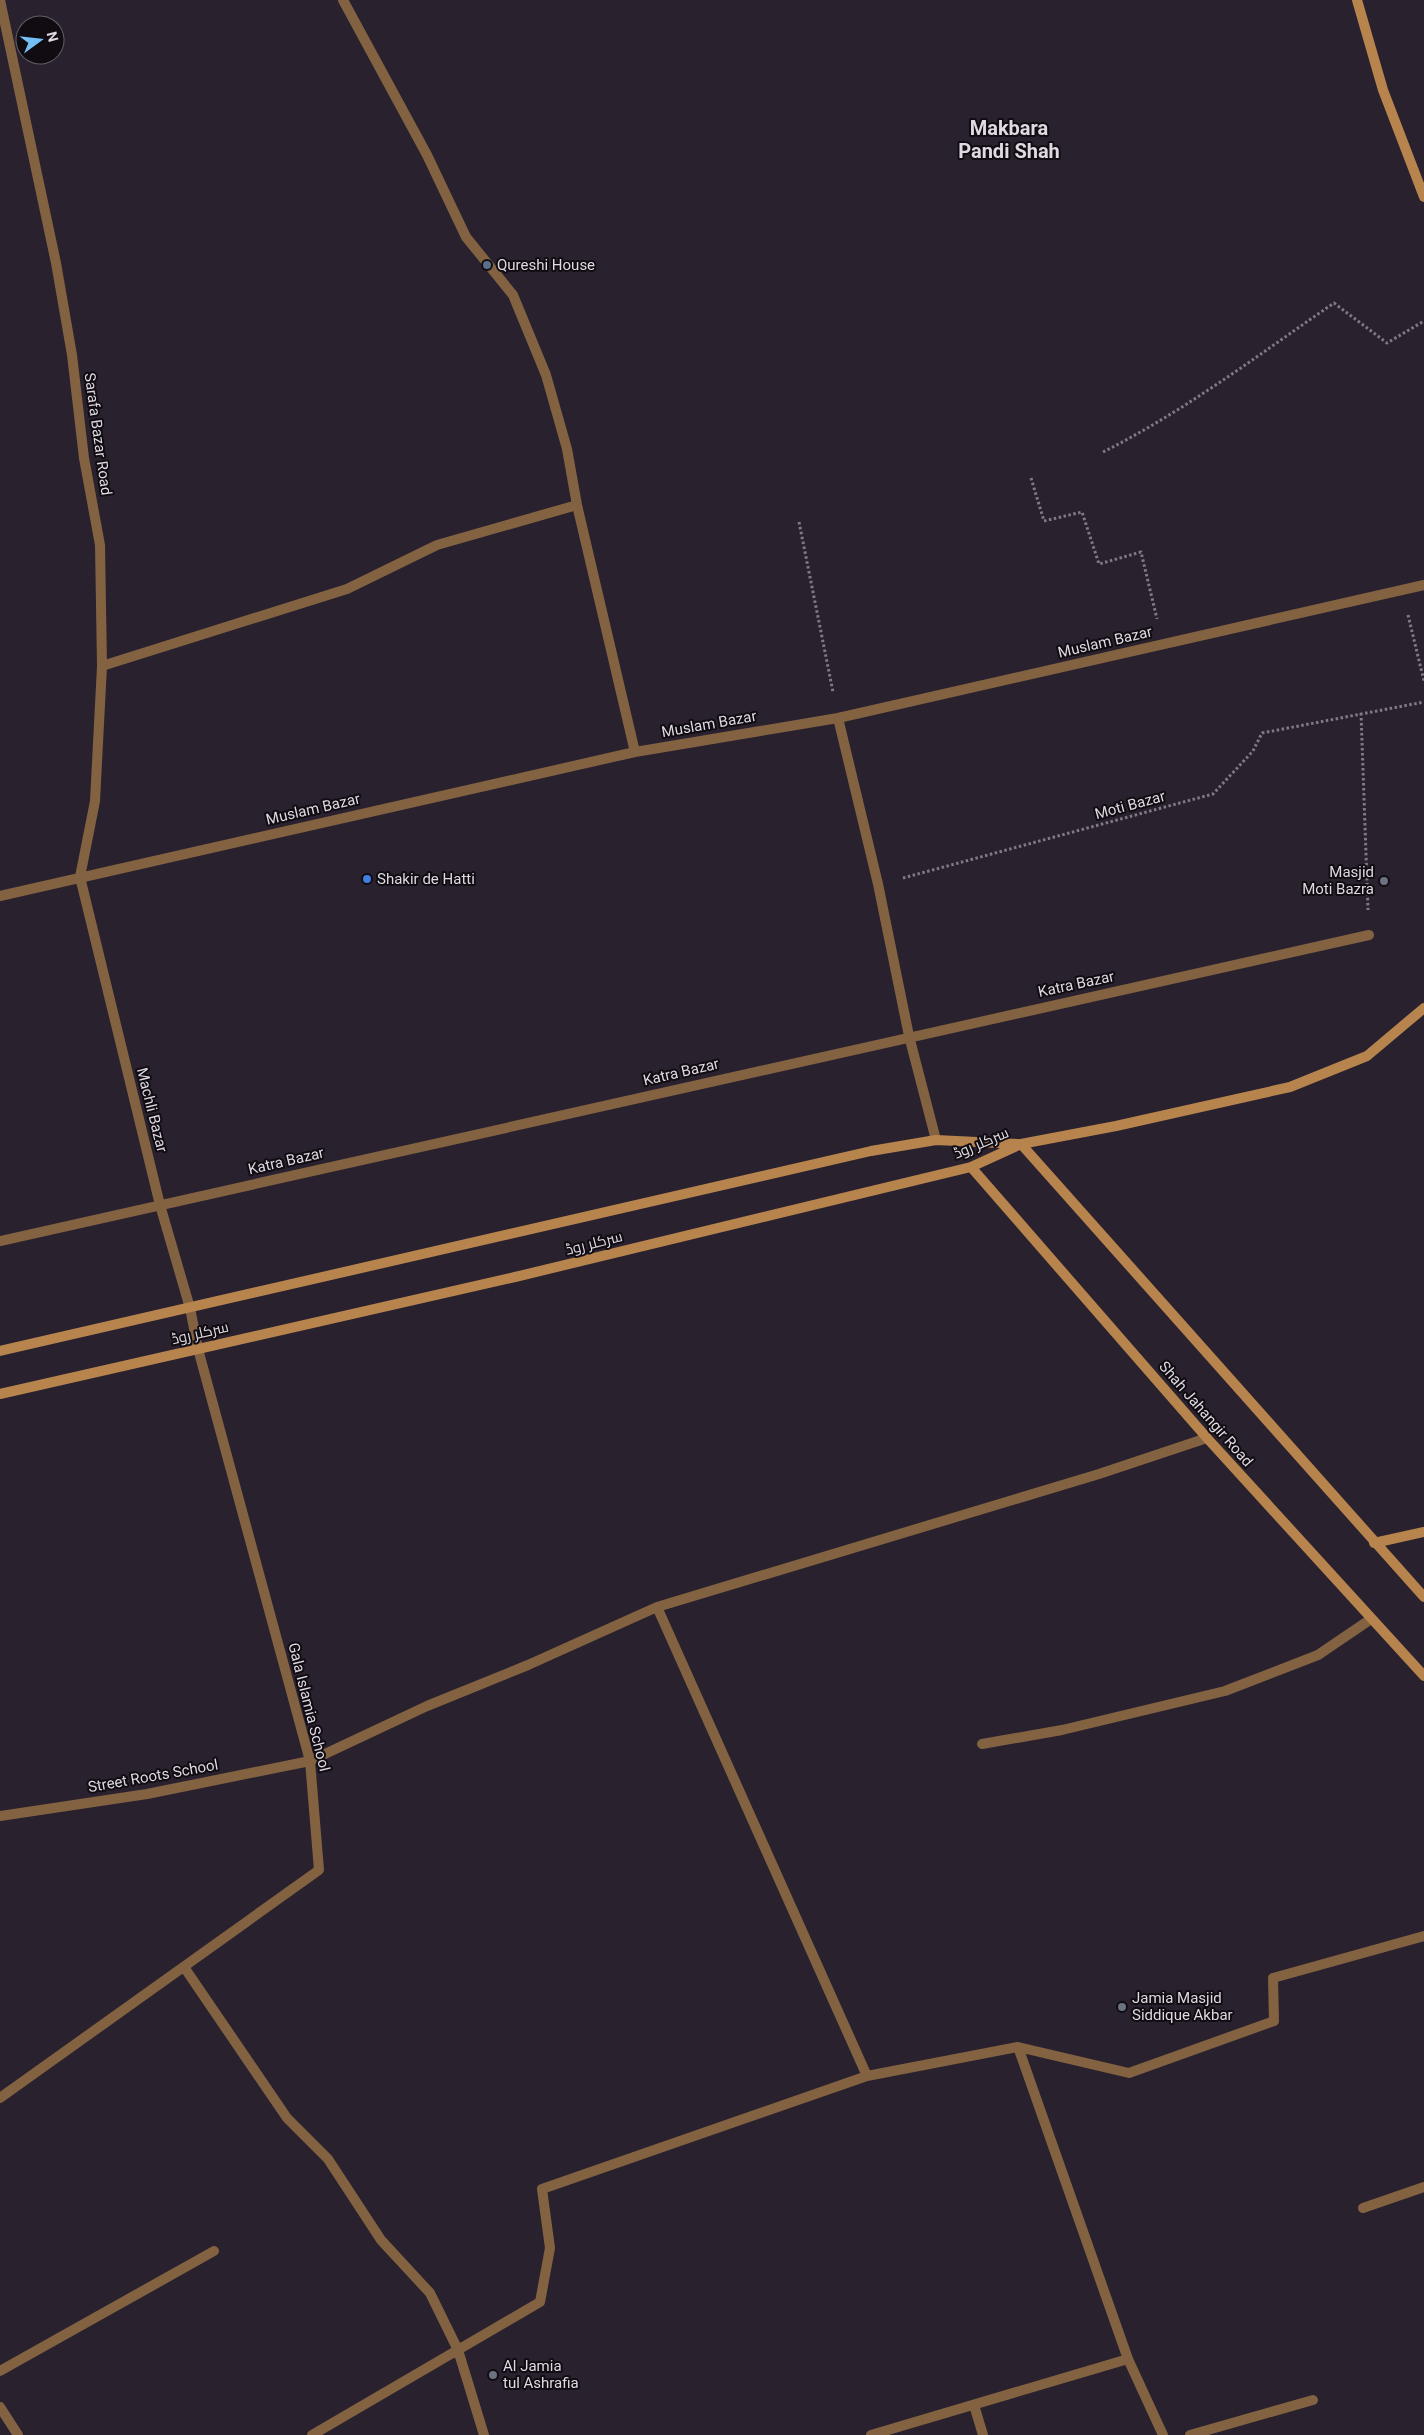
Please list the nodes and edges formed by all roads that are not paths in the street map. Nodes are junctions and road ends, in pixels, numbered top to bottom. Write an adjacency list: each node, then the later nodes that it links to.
1 (0, 0): 7 (street, Sarafa Bazar Road)
2 (343, 0): 5 (street)
3 (1357, 0): 4 (street)
4 (1424, 197)
5 (577, 505): 7 (street); 9 (street)
6 (1424, 585): 8 (street, Muslam Bazar)
7 (102, 666): 10 (street, Sarafa Bazar Road)
8 (838, 718): 9 (street, Muslam Bazar); 14 (street)
9 (636, 752): 10 (street, Muslam Bazar)
10 (80, 878): 11 (street, Muslam Bazar); 18 (street, Machli Bazar)
11 (0, 896)
12 (1369, 935): 14 (street, Katra Bazar)
13 (1424, 1008): 16 (street)
14 (909, 1036): 15 (street); 18 (street, Katra Bazar)
15 (936, 1140): 16 (street, سرکلر روڈ); 20 (street, سرکلر روڈ)
16 (1021, 1144): 17 (street, سرکلر روڈ); 26 (street)
17 (971, 1167): 21 (street, سرکلر روڈ); 24 (street, Shah Jahangir Road)
18 (160, 1205): 19 (street, Katra Bazar); 20 (street, Machli Bazar)
19 (0, 1241)
20 (190, 1308): 21 (street, Machli Bazar); 22 (street, سرکلر روڈ)
21 (198, 1349): 23 (street, سرکلر روڈ); 32 (street, Gala Islamia School)
22 (0, 1351)
23 (0, 1394)
24 (1207, 1438): 28 (street, Street Roots School); 29 (street, Shah Jahangir Road)
25 (1424, 1532): 26 (street)
26 (1374, 1543): 27 (street)
27 (1424, 1597)
28 (657, 1607): 32 (street, Street Roots School); 37 (street)
29 (1371, 1619): 30 (street, Shah Jahangir Road); 31 (street)
30 (1424, 1676)
31 (982, 1744)
32 (310, 1761): 33 (street, Street Roots School); 35 (street, Gala Islamia School)
33 (0, 1816)
34 (1424, 1936): 36 (street)
35 (184, 1967): 38 (street, Gala Islamia School); 42 (street)
36 (1018, 2047): 37 (street); 43 (street)
37 (867, 2076): 42 (street)
38 (0, 2098)
39 (1424, 2187): 40 (street)
40 (1363, 2208)
41 (214, 2251): 44 (street)
42 (458, 2350): 49 (street); 50 (street)
43 (1128, 2359): 46 (street); 53 (street)
44 (0, 2371)
45 (1313, 2400): 54 (street)
46 (974, 2405): 51 (street); 52 (street)
47 (0, 2407): 48 (street)
48 (18, 2435)
49 (312, 2435)
50 (484, 2435)
51 (871, 2435)
52 (983, 2435)
53 (1163, 2435)
54 (1190, 2435)

